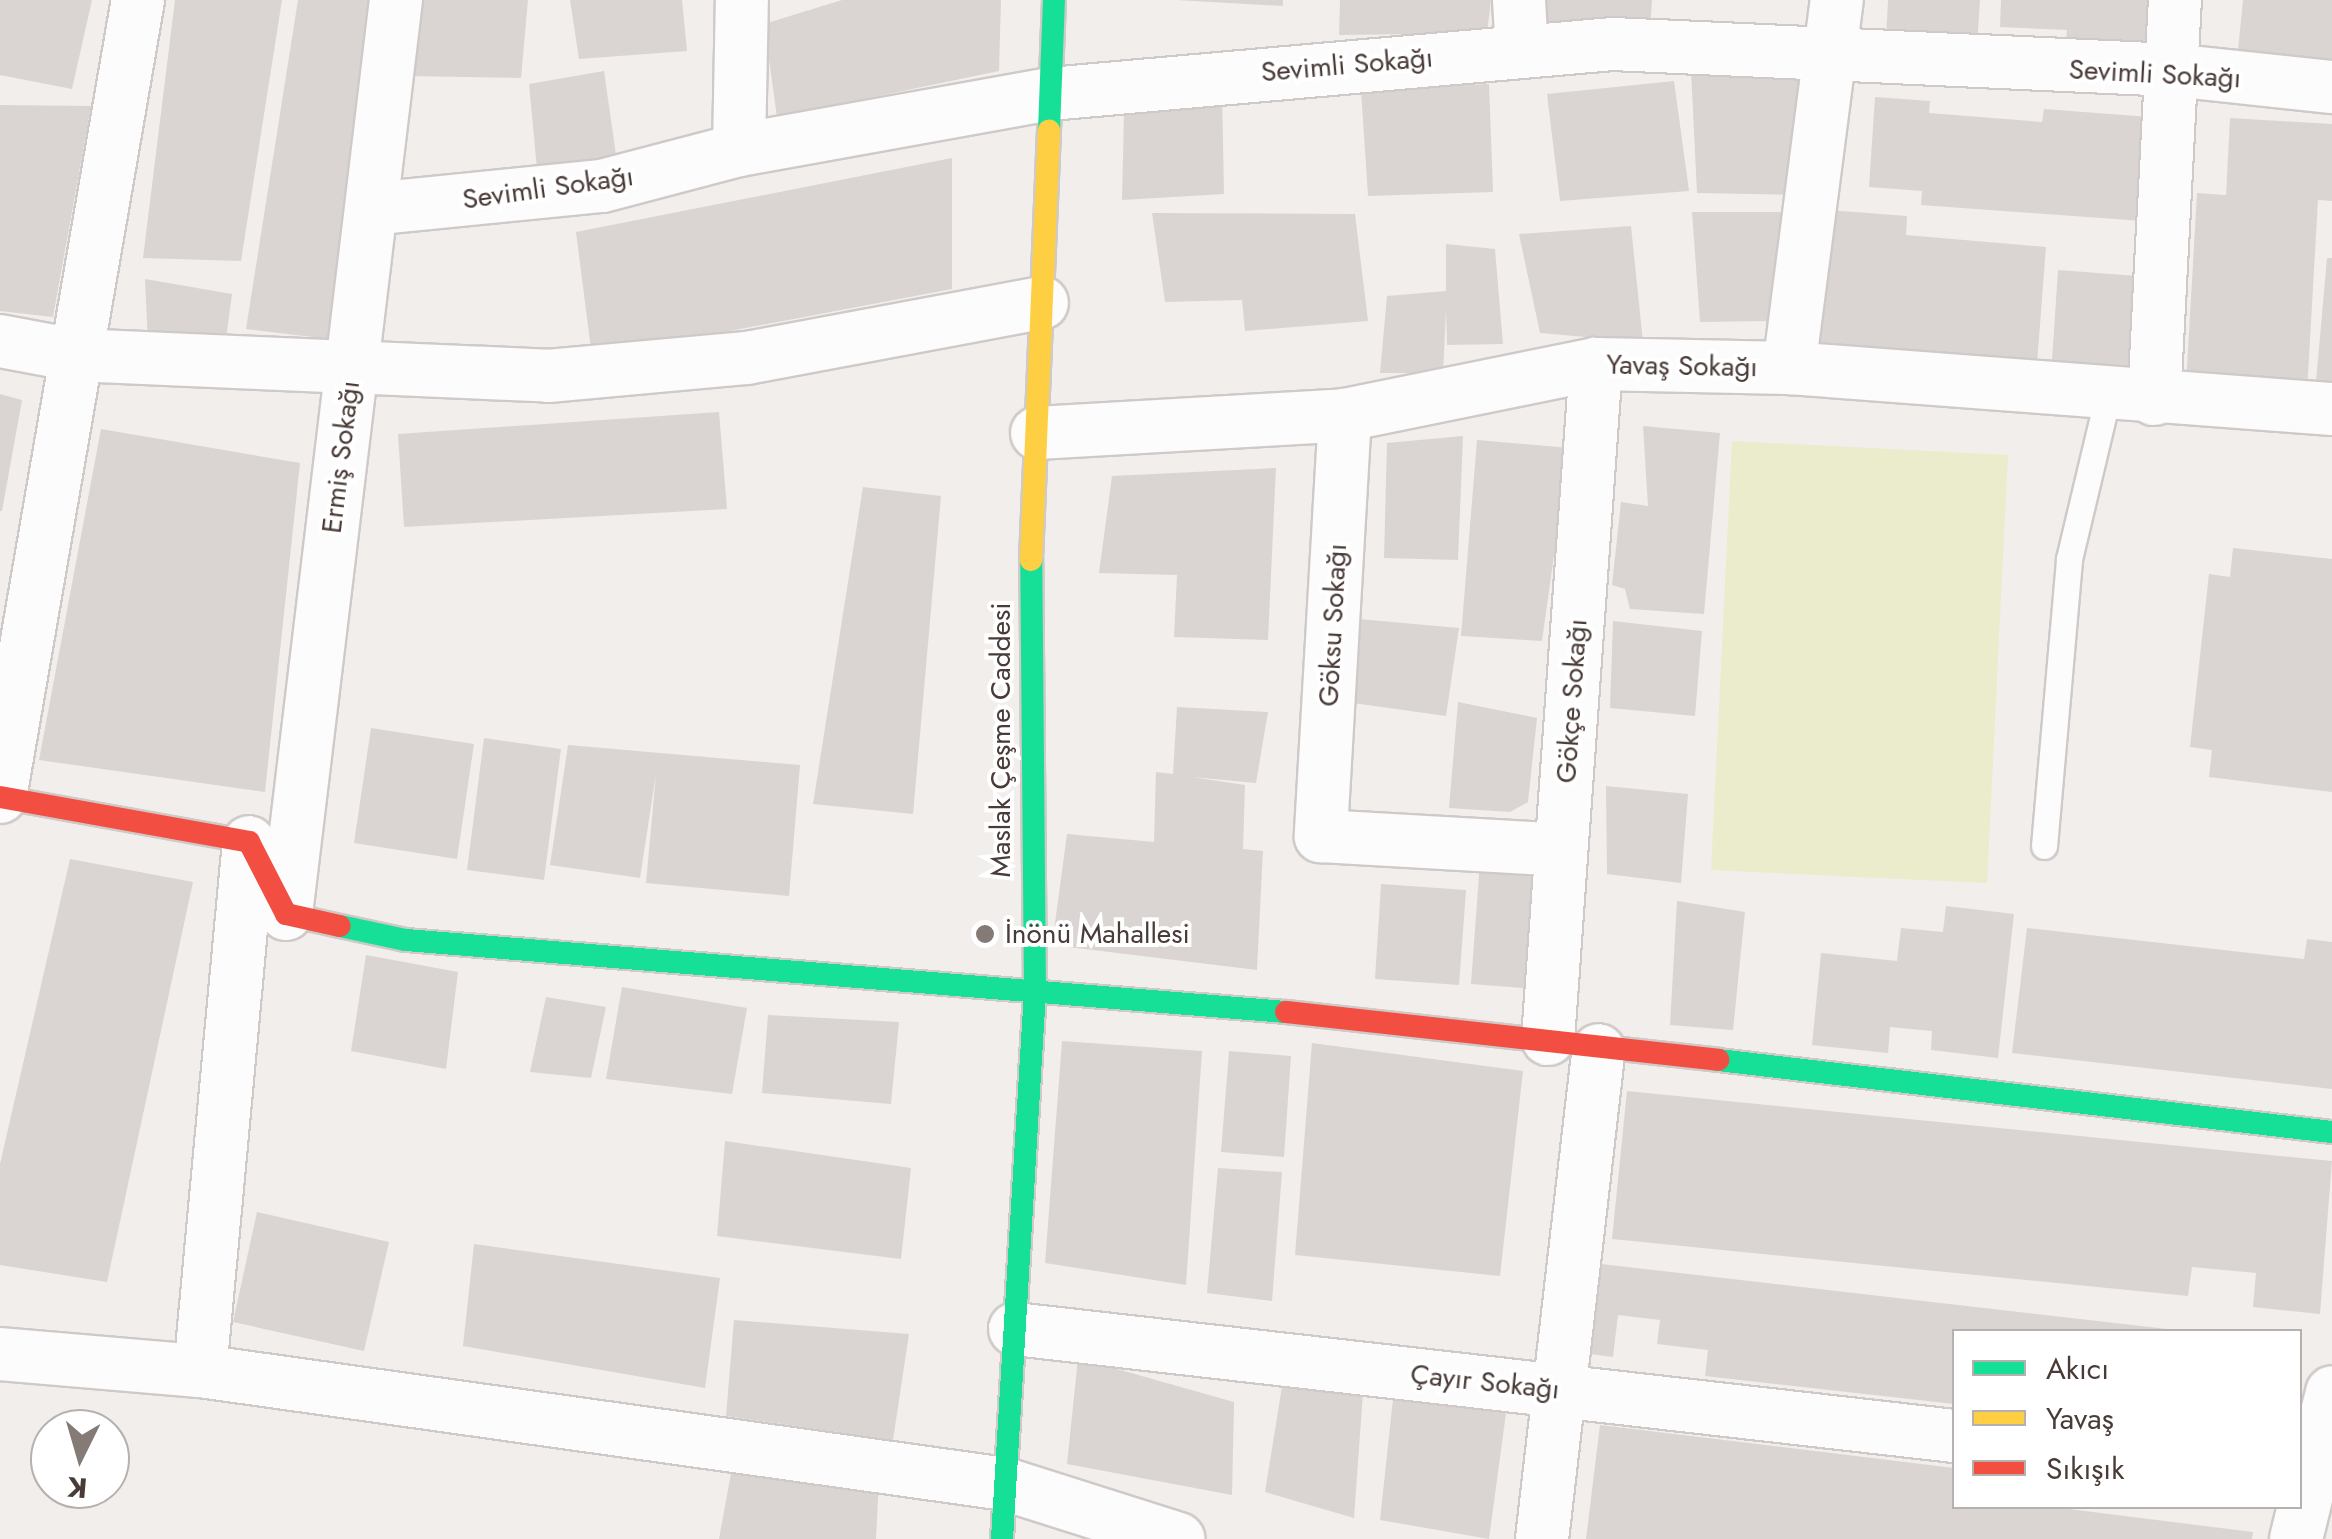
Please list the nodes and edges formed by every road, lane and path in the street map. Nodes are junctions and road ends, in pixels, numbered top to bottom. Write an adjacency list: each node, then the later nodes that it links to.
1 (138, 0): 17 (street)
2 (396, 0): 14 (street, Ermiş Sokağı)
3 (742, 0): 13 (street)
4 (1054, 0): 12 (street, Maslak Çeşme Caddesi)
5 (1519, 0): 9 (street)
6 (1837, 0): 8 (street)
7 (2176, 0): 10 (street)
8 (1834, 51): 9 (street, Sevimli Sokağı); 10 (street, Sevimli Sokağı); 19 (street)
9 (1522, 52): 12 (street, Sevimli Sokağı)
10 (2172, 70): 11 (street, Sevimli Sokağı); 21 (street)
11 (2332, 88)
12 (1050, 94): 13 (street, Sevimli Sokağı); 15 (street, Maslak Çeşme Caddesi)
13 (739, 150): 14 (street, Sevimli Sokağı)
14 (371, 208): 20 (street, Ermiş Sokağı)
15 (1042, 303): 20 (street); 24 (street, Maslak Çeşme Caddesi)
16 (0, 341): 17 (street)
17 (74, 355): 20 (street); 25 (street)
18 (1596, 364): 19 (street, Yavaş Sokağı); 23 (street, Yavaş Sokağı); 28 (street, Gökçe Sokağı)
19 (1789, 368): 21 (street, Yavaş Sokağı)
20 (352, 370): 29 (street, Ermiş Sokağı)
21 (2131, 398): 22 (street, Yavaş Sokağı); 27 (lane)
22 (2332, 409)
23 (1344, 414): 24 (street, Yavaş Sokağı); 28 (street, Göksu Sokağı)
24 (1037, 433): 30 (street, Maslak Çeşme Caddesi)
25 (0, 797): 26 (street)
26 (249, 842): 29 (street); 36 (street)
27 (2044, 846)
28 (1561, 850): 31 (street, Gökçe Sokağı)
29 (286, 914): 30 (street)
30 (1035, 991): 31 (street); 34 (street, Maslak Çeşme Caddesi)
31 (1548, 1039): 32 (street)
32 (1599, 1050): 33 (street); 37 (street)
33 (2332, 1132)
34 (1015, 1329): 37 (street, Çayır Sokağı); 41 (street, Maslak Çeşme Caddesi)
35 (0, 1354): 36 (street)
36 (200, 1371): 41 (street)
37 (1555, 1390): 39 (street, Çayır Sokağı); 45 (street)
38 (2332, 1392): 40 (street)
39 (1952, 1436)
40 (2303, 1476)
41 (1005, 1484): 43 (street, Maslak Çeşme Caddesi); 44 (street)
42 (2299, 1509): 46 (street)
43 (1002, 1539)
44 (1178, 1539)
45 (1542, 1539)
46 (2296, 1539)

